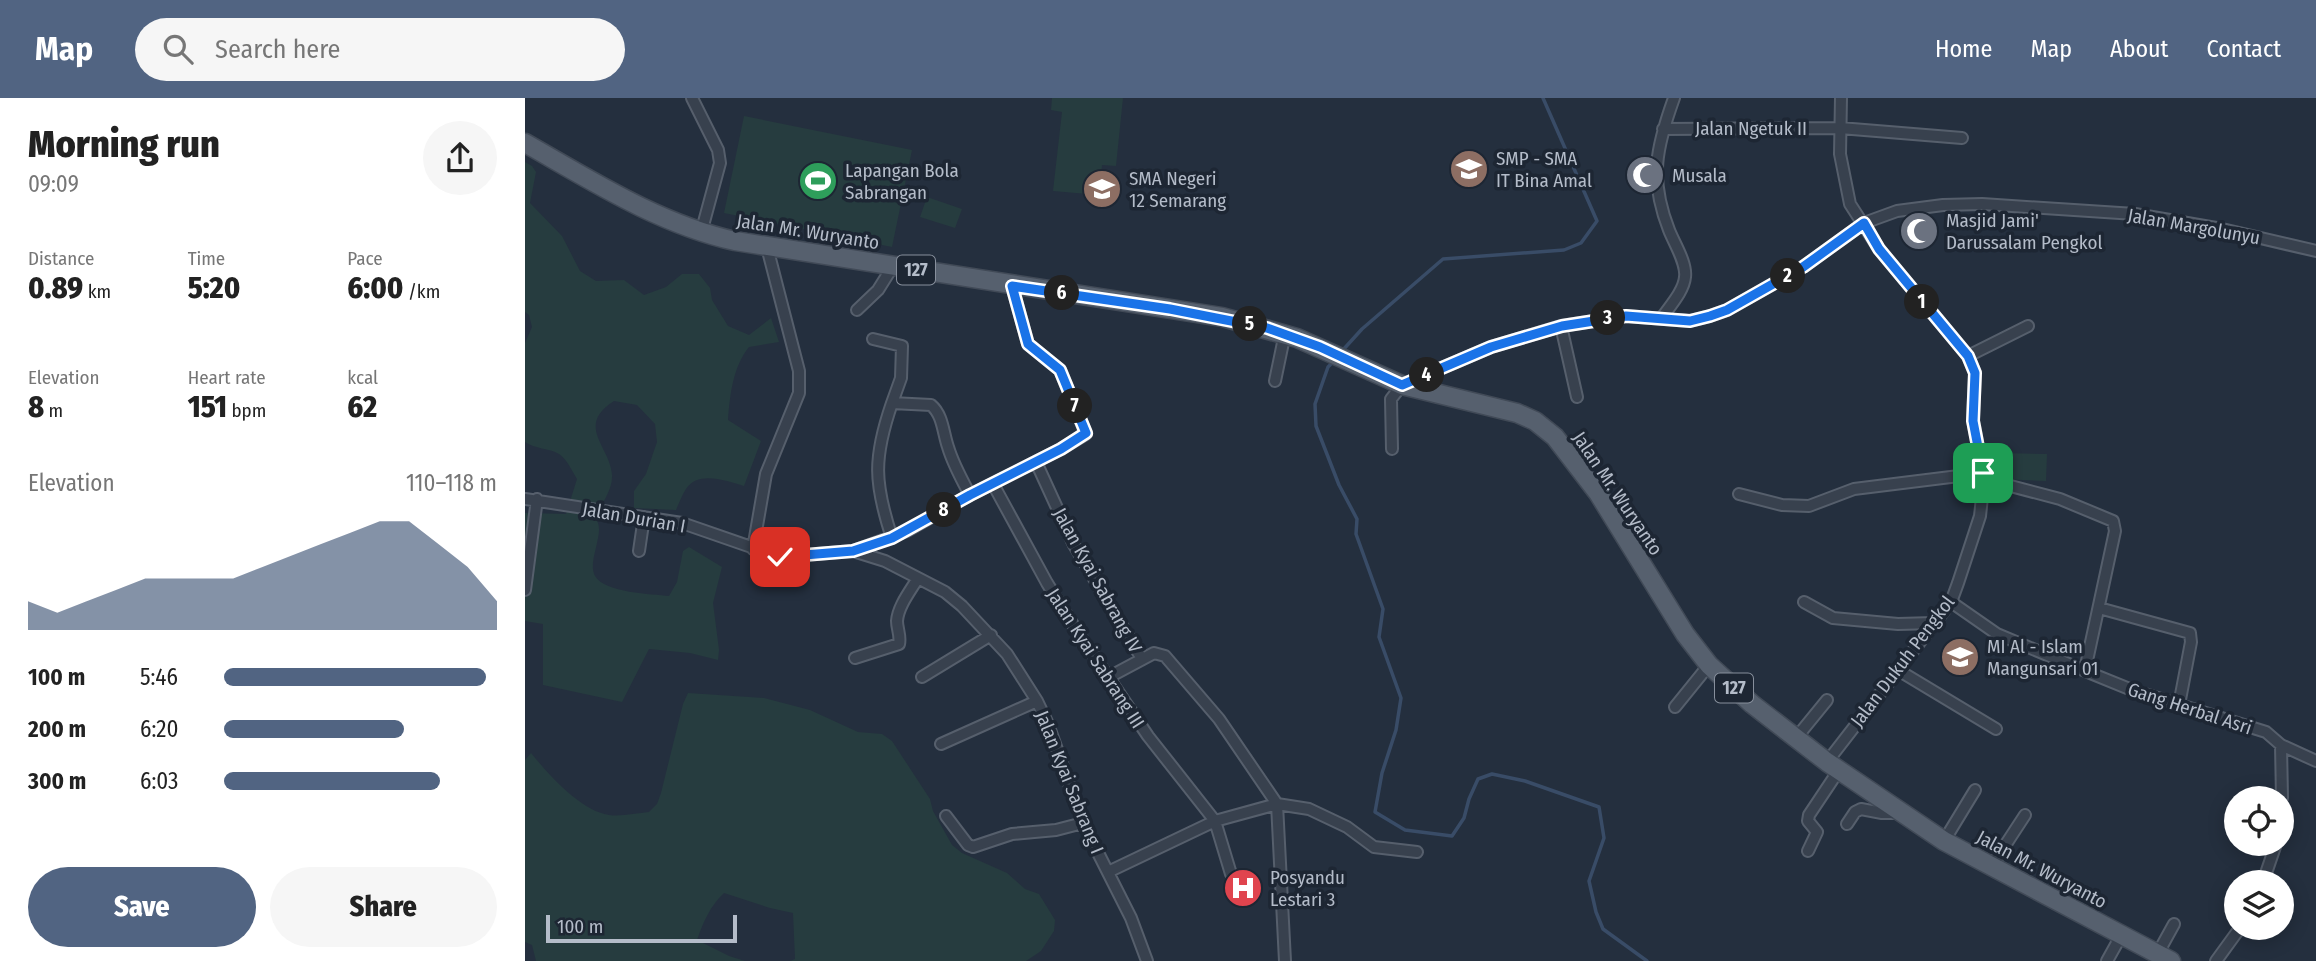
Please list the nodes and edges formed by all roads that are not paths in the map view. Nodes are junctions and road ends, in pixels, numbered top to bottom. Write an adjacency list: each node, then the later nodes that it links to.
1 (692, 98): 9 (street)
2 (1674, 98): 5 (street)
3 (1841, 98): 4 (street, Jalan Dukuh Pengkol)
4 (1840, 128): 5 (street, Jalan Ngetuk II); 6 (street, Jalan Ngetuk II); 8 (street, Jalan Dukuh Pengkol)
5 (1663, 129): 15 (street)
6 (1962, 138)
7 (525, 142): 9 (main road, Jalan Mr. Wuryanto / 127)
8 (1864, 223): 11 (street, Jalan Margolunyu); 15 (street, Jalan Margolunyu); 20 (street, Jalan Dukuh Pengkol)
9 (701, 233): 10 (main road, Jalan Mr. Wuryanto / 127)
10 (767, 247): 12 (main road, Jalan Mr. Wuryanto / 127); 35 (street)
11 (2316, 251)
12 (893, 266): 13 (main road, Jalan Mr. Wuryanto / 127); 14 (street)
13 (1012, 286): 18 (main road, Jalan Mr. Wuryanto / 127); 26 (street)
14 (857, 310)
15 (1661, 319): 16 (street, Jalan Margolunyu)
16 (1562, 326): 22 (street, Jalan Margolunyu); 23 (street)
17 (2028, 326): 20 (street)
18 (1285, 333): 21 (street); 22 (main road, Jalan Mr. Wuryanto / 127)
19 (873, 339): 24 (street)
20 (1968, 356): 27 (street, Jalan Dukuh Pengkol)
21 (1275, 381)
22 (1402, 385): 25 (street); 48 (main road, Jalan Mr. Wuryanto / 127)
23 (1577, 397)
24 (892, 403): 30 (street); 34 (street)
25 (1392, 449)
26 (1036, 462): 28 (street); 47 (street, Jalan Kyai Sabrang IV)
27 (1984, 476): 29 (street); 42 (street, Jalan Dukuh Pengkol); 43 (street)
28 (993, 484): 30 (street); 52 (street, Jalan Kyai Sabrang III)
29 (1739, 494)
30 (970, 495): 34 (street)
31 (525, 499): 32 (street, Jalan Durian I)
32 (537, 499): 33 (street, Jalan Durian I); 40 (street)
33 (644, 517): 35 (street, Jalan Durian I); 36 (street)
34 (892, 538): 37 (street)
35 (753, 549): 38 (street, Jalan Durian I)
36 (639, 551)
37 (853, 551): 38 (street, Jalan Kyai Sabrang I); 39 (street, Jalan Kyai Sabrang I)
38 (780, 557)
39 (918, 578): 45 (street, Jalan Kyai Sabrang I); 46 (street)
40 (525, 590)
41 (1804, 602): 44 (street)
42 (1951, 602): 44 (street, Jalan Dukuh Pengkol); 50 (street, Gang Herbal Asri)
43 (2099, 608): 50 (street); 55 (street)
44 (1934, 623): 49 (street, Jalan Dukuh Pengkol)
45 (991, 635): 51 (street); 54 (street, Jalan Kyai Sabrang I)
46 (855, 657)
47 (1142, 659): 52 (street, Jalan Kyai Sabrang IV); 65 (street, Jalan Kyai Sabrang IV)
48 (1709, 665): 56 (street); 58 (main road, Jalan Mr. Wuryanto / 127)
49 (1898, 670): 57 (street); 62 (street, Jalan Dukuh Pengkol)
50 (2085, 670): 55 (street, Gang Herbal Asri)
51 (922, 677)
52 (1109, 677): 69 (street, Jalan Kyai Sabrang III)
53 (1826, 700): 58 (street)
54 (1037, 701): 59 (street); 70 (street, Jalan Kyai Sabrang I)
55 (2179, 705): 60 (street, Gang Herbal Asri)
56 (1675, 707)
57 (1996, 729)
58 (1796, 738): 62 (main road, Jalan Mr. Wuryanto / 127)
59 (941, 744)
60 (2281, 745): 61 (street, Gang Herbal Asri); 63 (street)
61 (2316, 761)
62 (1833, 766): 66 (main road, Jalan Mr. Wuryanto / 127); 73 (street, Jalan Dukuh Pengkol)
63 (2282, 786)
64 (1975, 790): 72 (street)
65 (1277, 804): 69 (street); 74 (street); 83 (street)
66 (1900, 813): 71 (street); 72 (main road, Jalan Mr. Wuryanto / 127)
67 (946, 816): 70 (street)
68 (2025, 816): 75 (street)
69 (1215, 821): 76 (street); 77 (street)
70 (1083, 823): 76 (street, Jalan Kyai Sabrang I)
71 (1847, 824)
72 (1944, 841): 75 (main road, Jalan Mr. Wuryanto / 127)
73 (1808, 851)
74 (1417, 852)
75 (1991, 867): 79 (main road, Jalan Mr. Wuryanto / 127)
76 (1108, 872): 82 (street, Jalan Kyai Sabrang I)
77 (1231, 874)
78 (2174, 924): 81 (street)
79 (2122, 934): 81 (main road, Jalan Mr. Wuryanto / 127); 84 (street)
80 (2231, 940): 85 (street)
81 (2164, 957)
82 (1147, 961)
83 (1286, 961)
84 (2107, 961)
85 (2216, 961)

